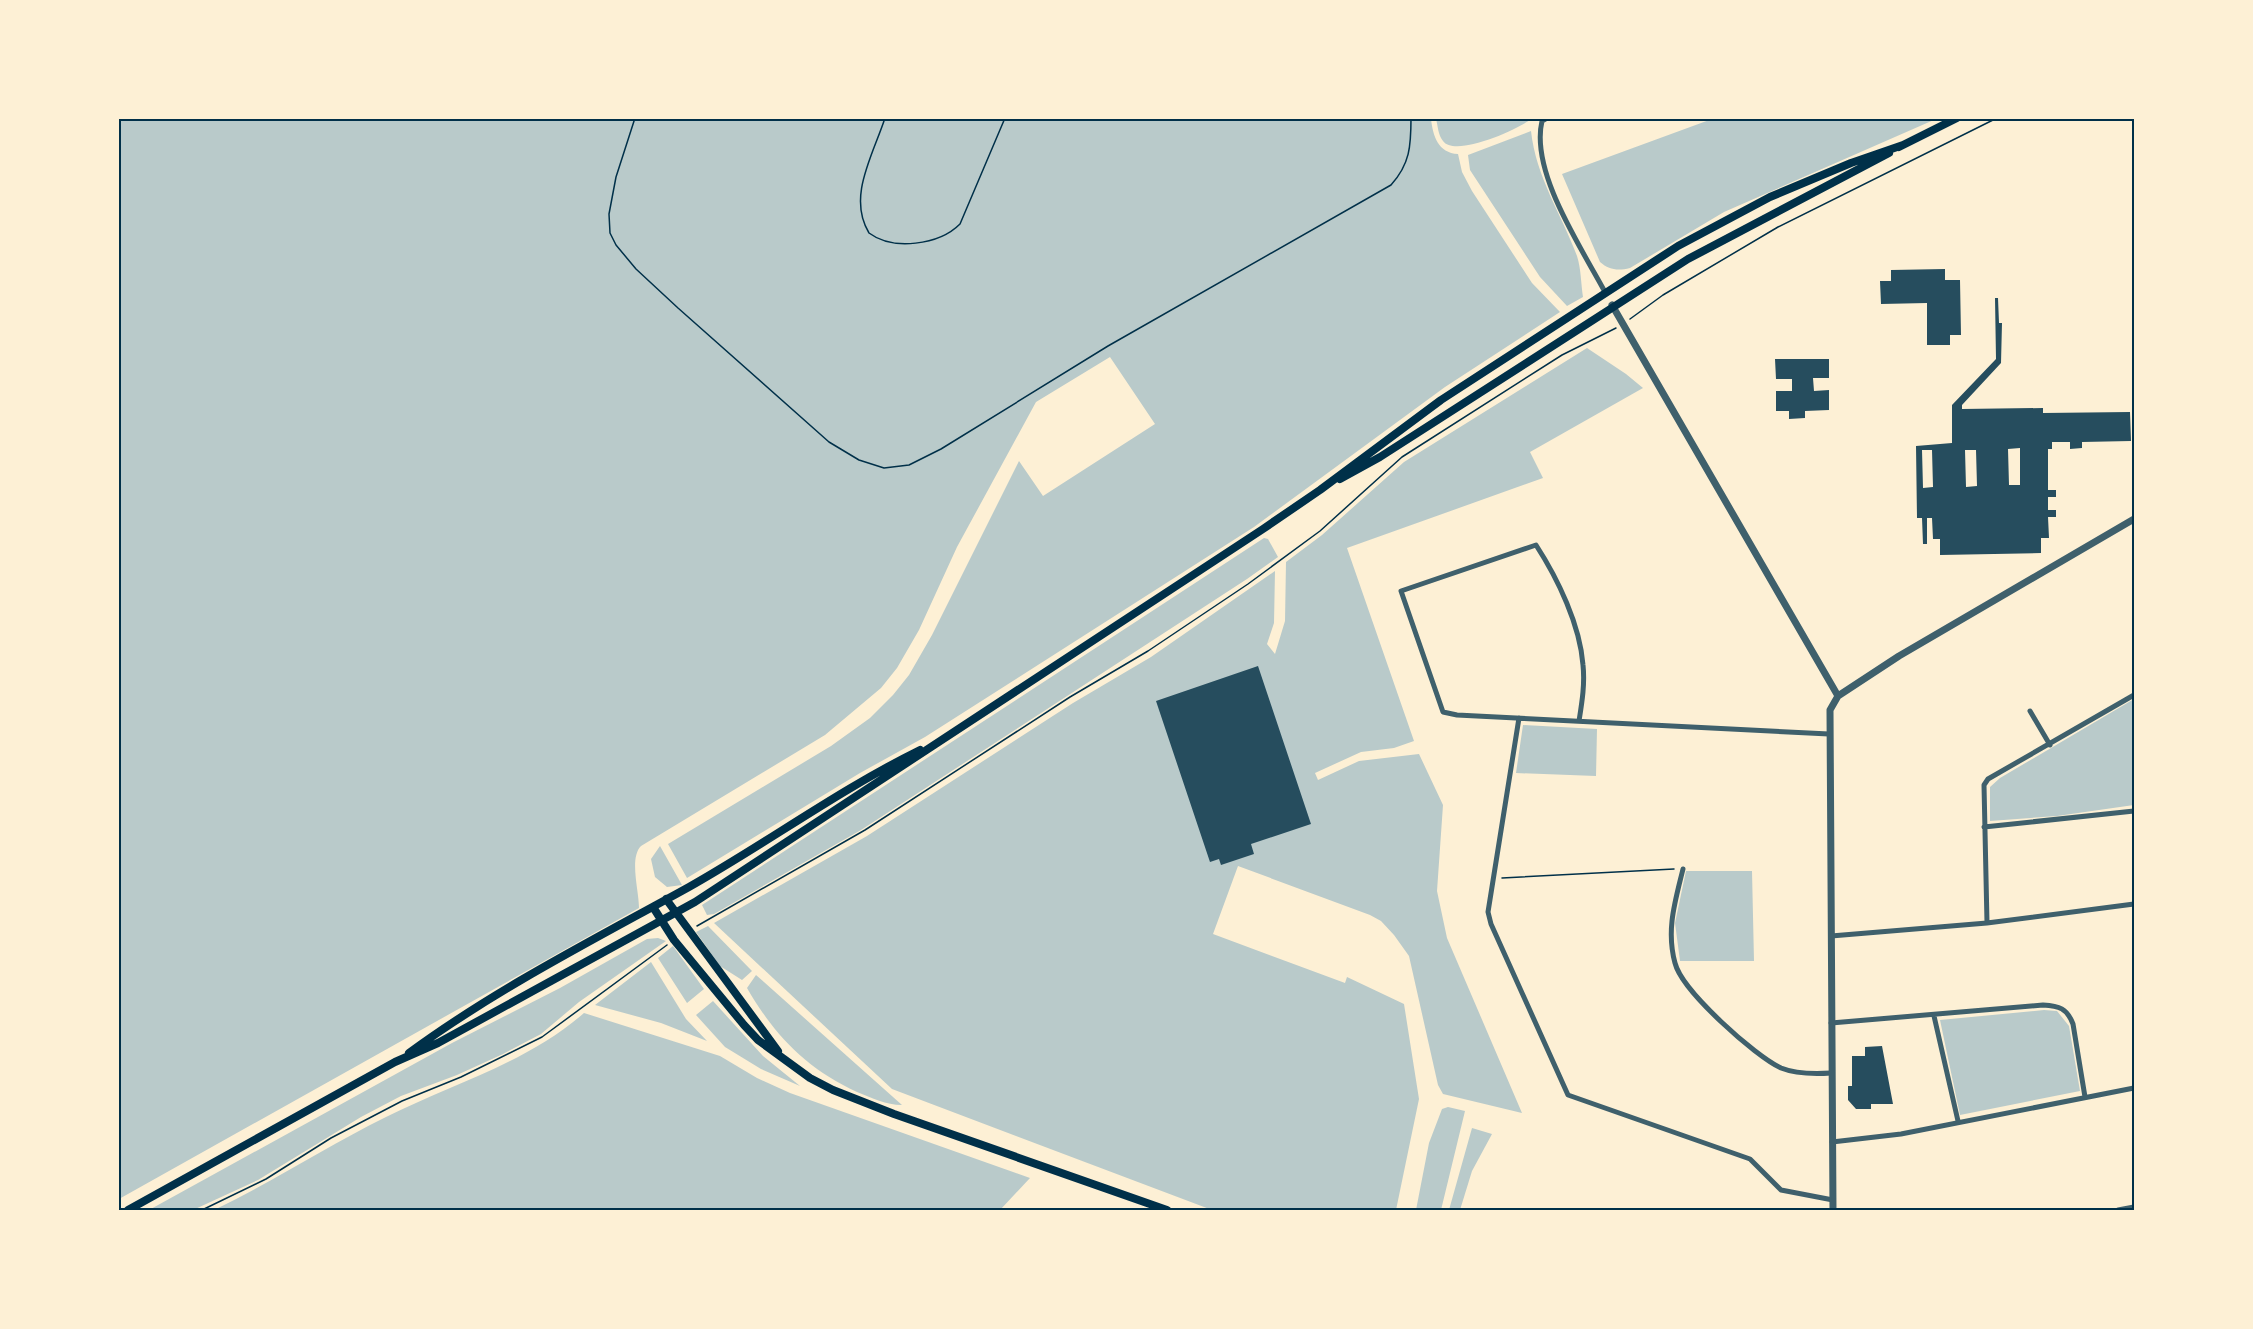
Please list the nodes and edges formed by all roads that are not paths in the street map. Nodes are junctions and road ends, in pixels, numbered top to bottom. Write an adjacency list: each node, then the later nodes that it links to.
1 (1547, 118): 4 (street)
2 (1957, 118): 3 (main road)
3 (1903, 145): 4 (main road); 5 (main road)
4 (1605, 292): 5 (main road); 6 (main road)
5 (1612, 305): 6 (main road); 9 (street)
6 (1320, 490): 14 (main road)
7 (2134, 519): 9 (street)
8 (2134, 695): 15 (street)
9 (1838, 696): 13 (street)
10 (2030, 711): 15 (street)
11 (1519, 717): 12 (street); 12 (street); 35 (street)
12 (1579, 721): 13 (street)
13 (1829, 734): 25 (street)
14 (937, 742): 19 (main road); 22 (main road)
15 (2050, 745): 17 (street)
16 (2134, 811): 17 (street)
17 (1984, 827): 24 (street)
18 (1683, 869): 30 (street)
19 (666, 899): 21 (main road); 22 (main road)
20 (2134, 904): 24 (street)
21 (653, 907): 23 (main road); 29 (main road)
22 (676, 912): 23 (main road); 28 (main road)
23 (662, 920): 28 (main road); 29 (main road)
24 (1987, 923): 25 (street)
25 (1831, 936): 27 (street)
26 (1934, 1016): 27 (street); 32 (street); 33 (street)
27 (1831, 1023): 30 (street)
28 (782, 1057): 38 (main road)
29 (395, 1062): 37 (main road)
30 (1831, 1073): 34 (street)
31 (2134, 1088): 32 (street)
32 (2085, 1097): 33 (street)
33 (1958, 1121): 34 (street)
34 (1832, 1142): 35 (street)
35 (1833, 1200): 39 (street)
36 (2134, 1207): 40 (street)
37 (128, 1210)
38 (1167, 1210)
39 (1833, 1210)
40 (2118, 1210)

